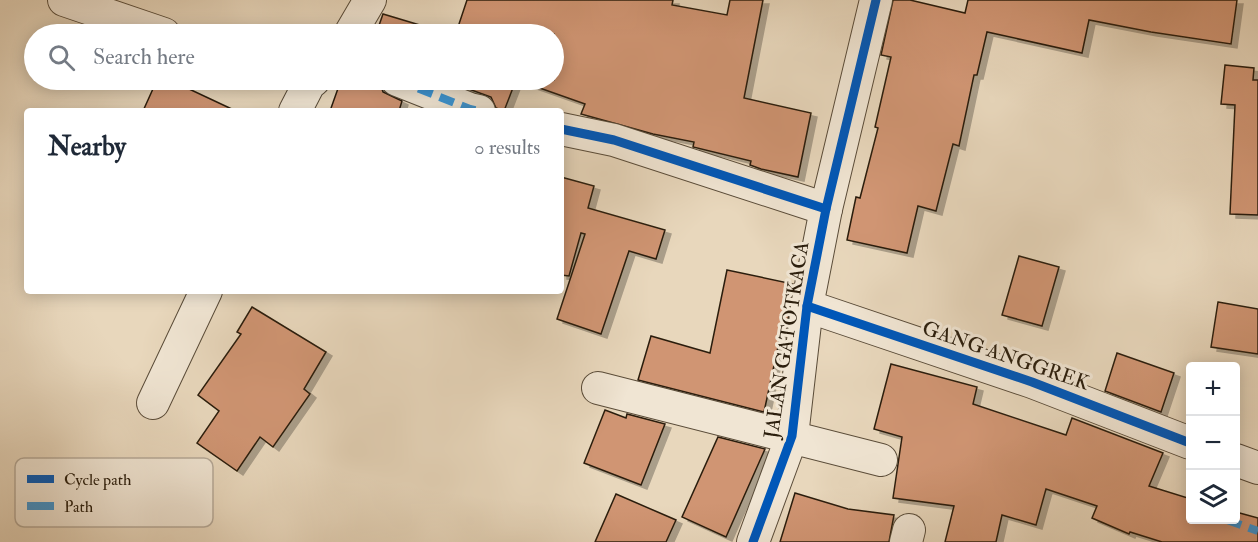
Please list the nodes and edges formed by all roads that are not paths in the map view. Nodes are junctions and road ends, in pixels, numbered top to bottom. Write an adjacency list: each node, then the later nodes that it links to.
1 (64, 0): 4 (street)
2 (370, 0): 5 (street)
3 (876, 0): 9 (street, JALAN GATOTKACA)
4 (135, 24)
5 (356, 24)
6 (422, 90): 7 (street)
7 (467, 108)
8 (564, 130): 9 (street)
9 (826, 208): 11 (street, JALAN GATOTKACA)
10 (205, 294): 13 (street)
11 (807, 306): 14 (street, JALAN GATOTKACA); 15 (street, GANG ANGGREK)
12 (598, 388): 14 (street)
13 (153, 403)
14 (792, 436): 16 (street); 19 (street, JALAN GATOTKACA)
15 (1186, 440)
16 (881, 460)
17 (1240, 461): 18 (street)
18 (1258, 468)
19 (753, 542)

